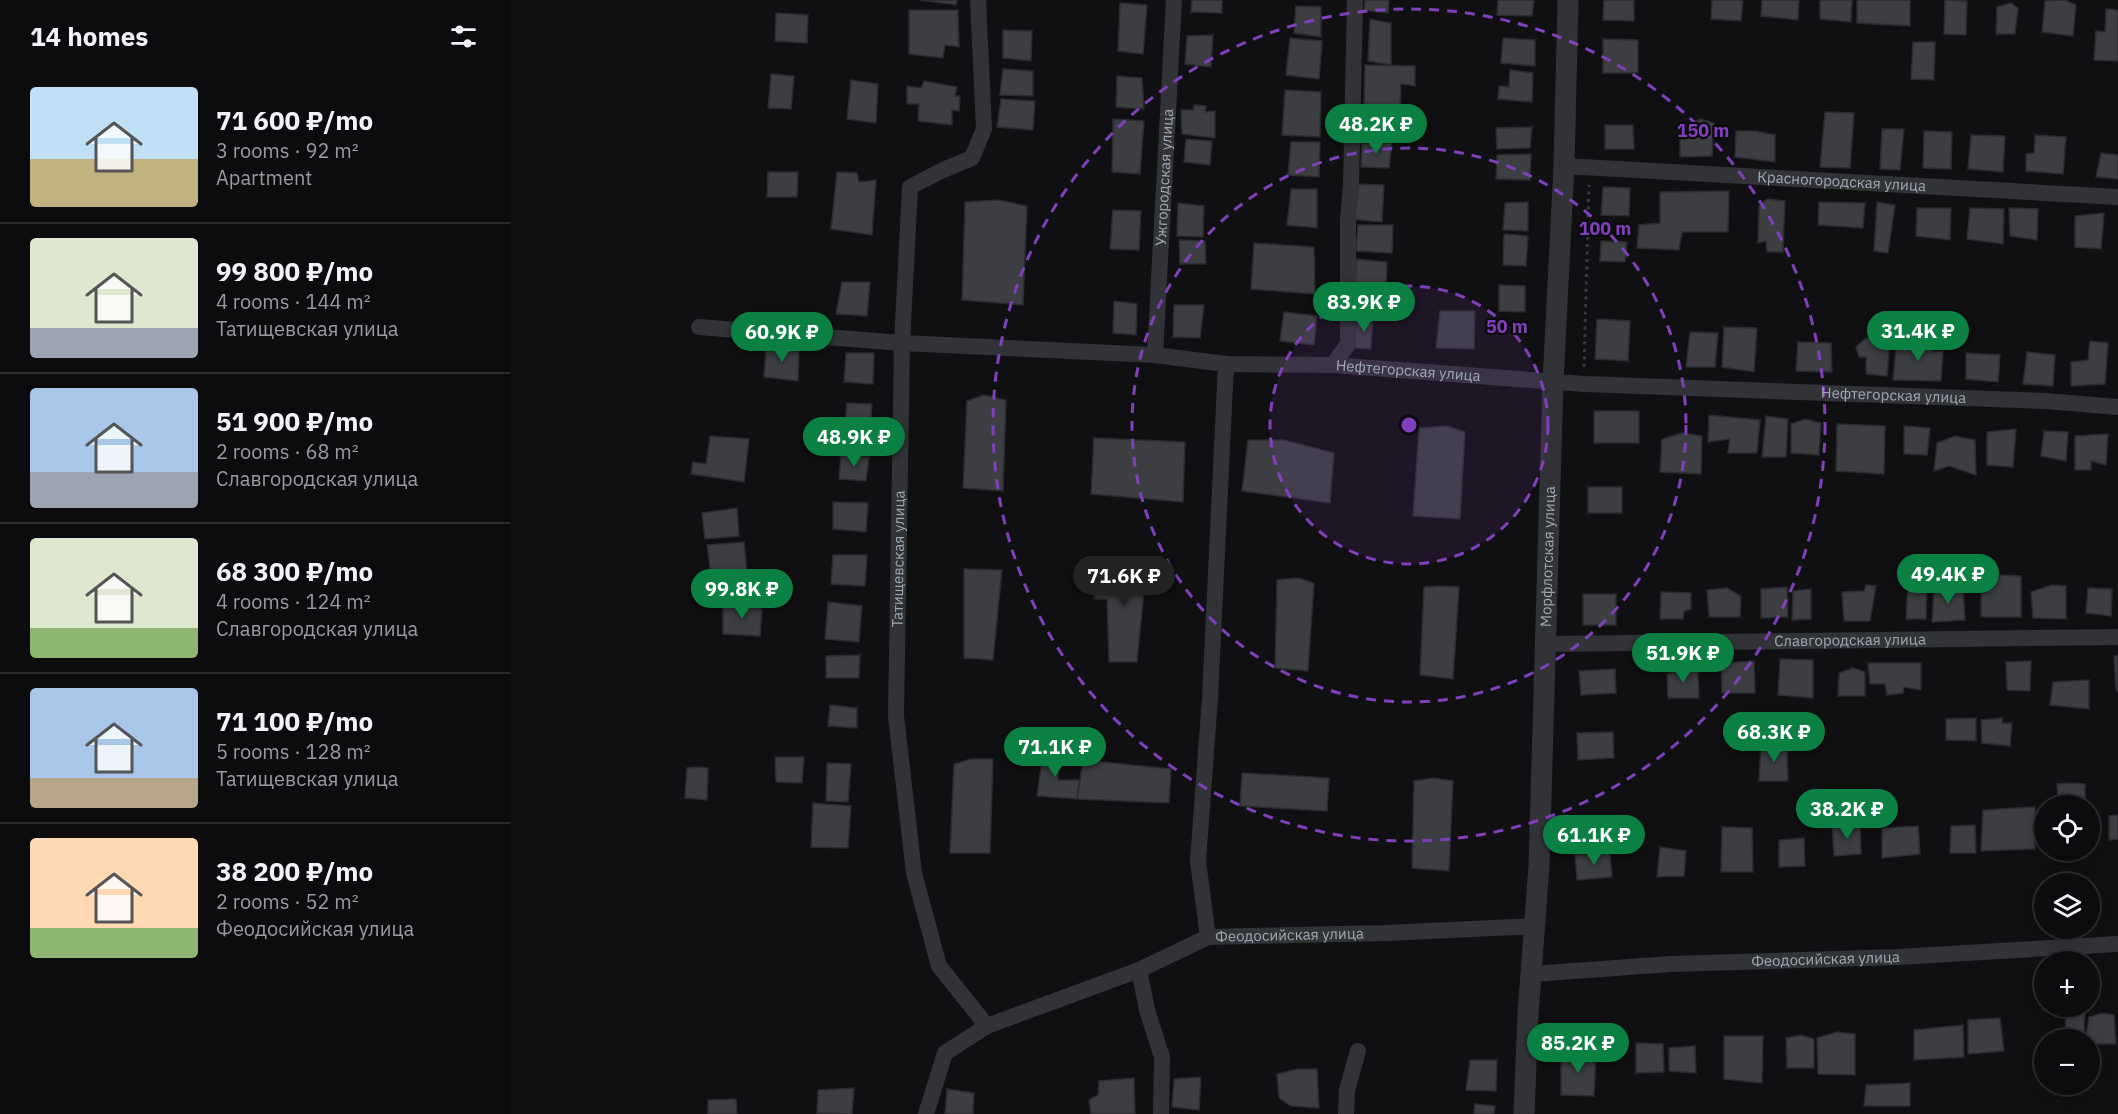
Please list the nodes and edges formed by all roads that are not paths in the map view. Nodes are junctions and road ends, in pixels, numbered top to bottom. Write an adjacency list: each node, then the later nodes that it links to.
1 (978, 0): 8 (street, Татищевская улица)
2 (1174, 0): 9 (street, Ужгородская улица)
3 (1355, 0): 11 (street)
4 (1568, 0): 5 (street, Морфлотская улица)
5 (1564, 166): 6 (street, Красногородская улица); 12 (street, Морфлотская улица)
6 (2118, 197)
7 (699, 327): 8 (street, Нефтегорская улица)
8 (903, 343): 9 (street, Нефтегорская улица); 21 (street, Татищевская улица)
9 (1155, 355): 10 (street, Нефтегорская улица)
10 (1226, 364): 11 (street, Нефтегорская улица); 17 (street)
11 (1333, 365): 12 (street, Нефтегорская улица)
12 (1553, 382): 13 (street, Нефтегорская улица); 15 (street, Морфлотская улица)
13 (2118, 407)
14 (2118, 637): 15 (street, Славгородская улица)
15 (1546, 644): 16 (street, Морфлотская улица)
16 (1536, 926): 17 (street, Феодосийская улица); 20 (street, Морфлотская улица)
17 (1208, 938): 19 (street, Феодосийская улица)
18 (2118, 944): 20 (street, Феодосийская улица)
19 (1139, 970): 21 (street, Феодосийская улица); 24 (street)
20 (1532, 974): 26 (street, Морфлотская улица)
21 (987, 1026): 23 (street)
22 (1358, 1051): 25 (street)
23 (926, 1114)
24 (1161, 1114)
25 (1346, 1114)
26 (1524, 1114)

